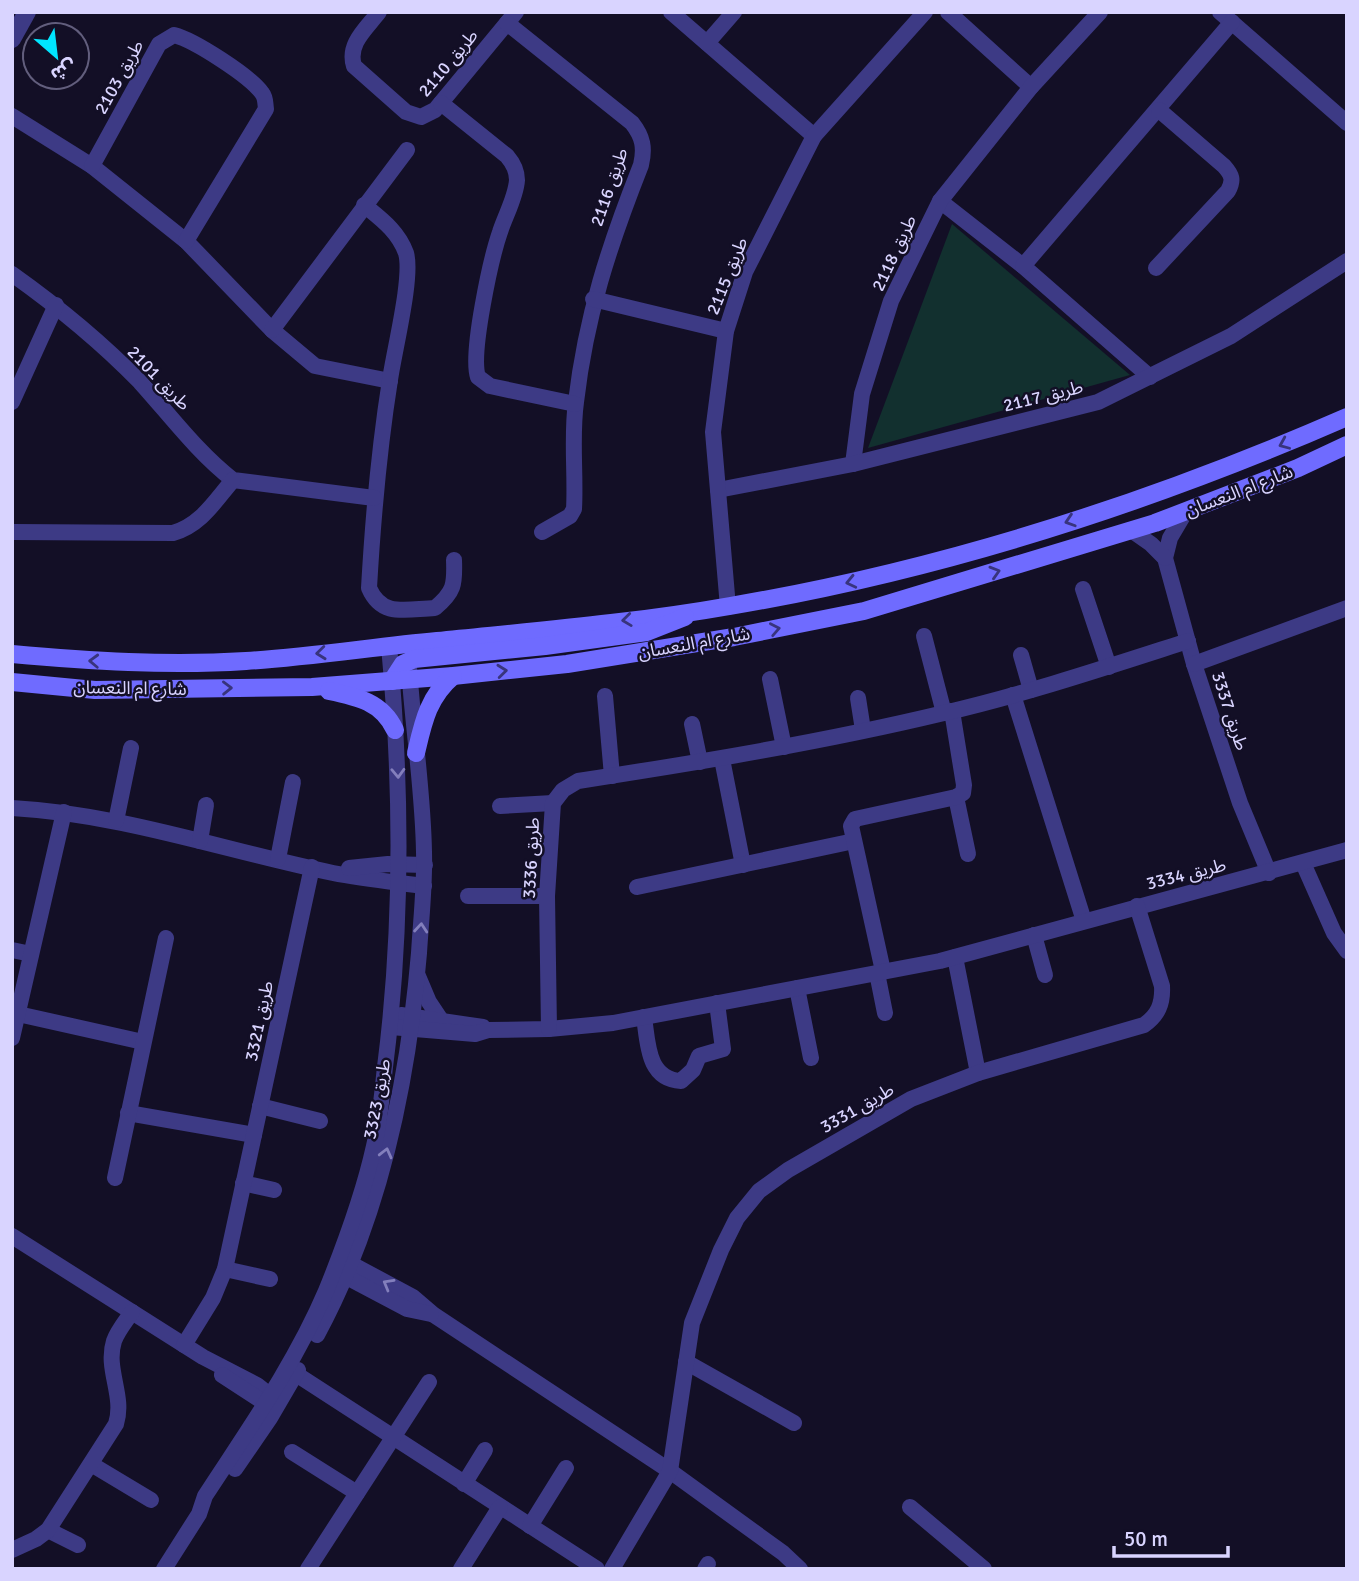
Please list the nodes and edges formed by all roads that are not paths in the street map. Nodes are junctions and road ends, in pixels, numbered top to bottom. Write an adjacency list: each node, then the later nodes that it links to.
1 (27, 12): 10 (street)
2 (379, 12): 13 (street, طريق 2110)
3 (671, 12): 11 (street)
4 (734, 12): 11 (street)
5 (925, 12): 17 (street, طريق 2115)
6 (948, 12): 12 (street)
7 (1100, 12): 12 (street, طريق 2118)
8 (1226, 17): 14 (street); 16 (street)
9 (511, 18): 13 (street, طريق 2110); 27 (street, طريق 2116)
10 (12, 39)
11 (706, 43): 17 (street)
12 (1031, 86): 20 (street, طريق 2118)
13 (441, 103): 34 (street)
14 (1159, 110): 24 (street); 25 (street)
15 (12, 116): 19 (street)
16 (1347, 123)
17 (814, 136): 30 (street, طريق 2115)
18 (407, 150): 21 (street)
19 (92, 166): 22 (street); 22 (street, طريق 2103)
20 (940, 201): 24 (street); 37 (street, طريق 2118)
21 (364, 205): 29 (street); 32 (street)
22 (186, 241): 29 (street)
23 (1347, 261): 31 (street, طريق 2117)
24 (1023, 267): 31 (street)
25 (1156, 268)
26 (12, 274): 28 (street, طريق 2101)
27 (593, 299): 30 (street); 34 (street, طريق 2116)
28 (56, 305): 33 (street); 38 (street, طريق 2101)
29 (272, 330): 32 (street)
30 (726, 331): 39 (street, طريق 2115)
31 (1150, 377): 37 (street, طريق 2117)
32 (390, 381): 40 (street)
33 (12, 402)
34 (575, 404): 44 (street, طريق 2116)
35 (1347, 417): 48 (main road, شارع ام النعسان, one-way to 48)
36 (1347, 445): 41 (main road, شارع ام النعسان)
37 (853, 464): 39 (street, طريق 2117)
38 (233, 480): 40 (street); 43 (street)
39 (718, 490): 48 (street, طريق 2115)
40 (374, 498): 46 (street)
41 (1186, 511): 42 (main road, شارع ام النعسان); 45 (street)
42 (1131, 530): 45 (street); 58 (main road, شارع ام النعسان, one-way to 42)
43 (12, 532)
44 (542, 532)
45 (1165, 558): 51 (street, طريق 3337)
46 (454, 560)
47 (1083, 589): 57 (street)
48 (728, 607): 53 (main road, شارع ام النعسان, one-way to 53)
49 (1347, 608): 56 (street)
50 (924, 636): 67 (street)
51 (1188, 641): 56 (street, طريق 3337); 57 (street, طريق 3336)
52 (389, 646): 53 (main road, شارع ام النعسان); 54 (main road, شارع ام النعسان, one-way to 54); 60 (street, طريق 3323)
53 (408, 652): 60 (main road)
54 (12, 654)
55 (1021, 655): 63 (street)
56 (1194, 664): 95 (street, طريق 3337)
57 (1109, 667): 63 (street, طريق 3336)
58 (453, 676): 60 (main road, شارع ام النعسان); 73 (main road)
59 (770, 679): 71 (street)
60 (401, 680): 62 (main road, شارع ام النعسان); 69 (street, طريق 3323); 73 (street, طريق 3323)
61 (12, 682): 62 (main road, شارع ام النعسان, one-way to 62)
62 (312, 687): 69 (main road)
63 (1031, 690): 64 (street, طريق 3336)
64 (1013, 695): 67 (street, طريق 3336); 102 (street)
65 (605, 696): 76 (street)
66 (858, 698): 70 (street)
67 (948, 712): 70 (street, طريق 3336); 78 (street)
68 (692, 724): 75 (street)
69 (395, 730): 91 (street, طريق 3323, one-way to 91)
70 (863, 730): 71 (street, طريق 3336)
71 (784, 747): 74 (street, طريق 3336)
72 (131, 748): 84 (street)
73 (416, 753): 92 (street, طريق 3323)
74 (722, 759): 75 (street, طريق 3336); 93 (street)
75 (699, 762): 76 (street, طريق 3336)
76 (612, 776): 79 (street, طريق 3336)
77 (293, 782): 89 (street)
78 (956, 797): 86 (street); 88 (street)
79 (553, 803): 81 (street); 100 (street, طريق 3336)
80 (205, 805): 85 (street)
81 (500, 806)
82 (12, 808): 83 (street)
83 (64, 812): 84 (street); 107 (street)
84 (116, 821): 85 (street)
85 (200, 841): 89 (street)
86 (854, 841): 93 (street); 110 (street)
87 (1347, 850): 90 (street, طريق 3334)
88 (968, 854)
89 (278, 859): 94 (street)
90 (1303, 863): 95 (street, طريق 3334); 106 (street)
91 (400, 864): 92 (street); 94 (street); 96 (street, طريق 3323)
92 (425, 865): 97 (street, طريق 3323)
93 (743, 865): 98 (street)
94 (312, 867): 96 (street); 126 (street, طريق 3321)
95 (1269, 873): 101 (street, طريق 3334)
96 (399, 883): 97 (street); 117 (street, طريق 3323)
97 (424, 886): 109 (street, طريق 3323, one-way to 97)
98 (636, 887)
99 (468, 896): 100 (street)
100 (547, 897): 120 (street, طريق 3336)
101 (1137, 906): 102 (street, طريق 3334); 125 (street, طريق 3331)
102 (1084, 921): 103 (street, طريق 3334)
103 (1034, 935): 108 (street, طريق 3334); 111 (street)
104 (166, 938): 122 (street)
105 (12, 950): 107 (street)
106 (1347, 951)
107 (31, 954): 115 (street)
108 (955, 957): 110 (street, طريق 3334); 125 (street)
109 (417, 972): 118 (street, طريق 3323); 119 (street)
110 (880, 972): 112 (street, طريق 3334); 114 (street)
111 (1045, 975)
112 (797, 988): 113 (street, طريق 3334); 123 (street)
113 (717, 1003): 116 (street, طريق 3334); 116 (street)
114 (885, 1013)
115 (18, 1014): 121 (street); 122 (street)
116 (644, 1017): 120 (street, طريق 3334)
117 (392, 1021): 118 (street, طريق 3334); 135 (street, طريق 3323)
118 (411, 1023): 119 (street, طريق 3334); 124 (street, طريق 3323)
119 (443, 1026): 120 (street, طريق 3334); 124 (street)
120 (549, 1029)
121 (12, 1038)
122 (143, 1042): 127 (street)
123 (811, 1058)
124 (405, 1059): 135 (street, طريق 3323, one-way to 124)
125 (978, 1073): 140 (street, طريق 3331)
126 (260, 1107): 128 (street); 129 (street, طريق 3321)
127 (128, 1114): 129 (street); 130 (street)
128 (320, 1121)
129 (254, 1135): 131 (street, طريق 3321)
130 (115, 1178)
131 (243, 1183): 132 (street); 136 (street, طريق 3321)
132 (274, 1190)
133 (17, 1239): 134 (street); 138 (street)
134 (12, 1257)
135 (342, 1267): 141 (street, طريق 3323); 143 (street, طريق 3323); 150 (street)
136 (225, 1269): 137 (street); 139 (street, طريق 3321)
137 (270, 1279)
138 (132, 1312): 139 (street); 148 (street)
139 (184, 1345): 143 (street)
140 (686, 1362): 144 (street); 150 (street, طريق 3331)
141 (296, 1374): 143 (street, طريق 3323); 145 (street)
142 (429, 1382): 145 (street)
143 (272, 1403): 161 (street, طريق 3323)
144 (794, 1423)
145 (393, 1436): 151 (street); 152 (street)
146 (485, 1450): 151 (street)
147 (292, 1452): 152 (street)
148 (91, 1464): 153 (street); 157 (street)
149 (566, 1468): 156 (street)
150 (670, 1471): 160 (street); 165 (street)
151 (464, 1483): 154 (street)
152 (356, 1493): 162 (street)
153 (151, 1500)
154 (500, 1507): 156 (street); 163 (street)
155 (910, 1507): 168 (street)
156 (530, 1526): 164 (street)
157 (48, 1530): 158 (street); 159 (street)
158 (78, 1545)
159 (12, 1550)
160 (783, 1553): 166 (street); 167 (street)
161 (164, 1569)
162 (308, 1569)
163 (461, 1569)
164 (597, 1569)
165 (612, 1569)
166 (790, 1569)
167 (800, 1569)
168 (984, 1569)

